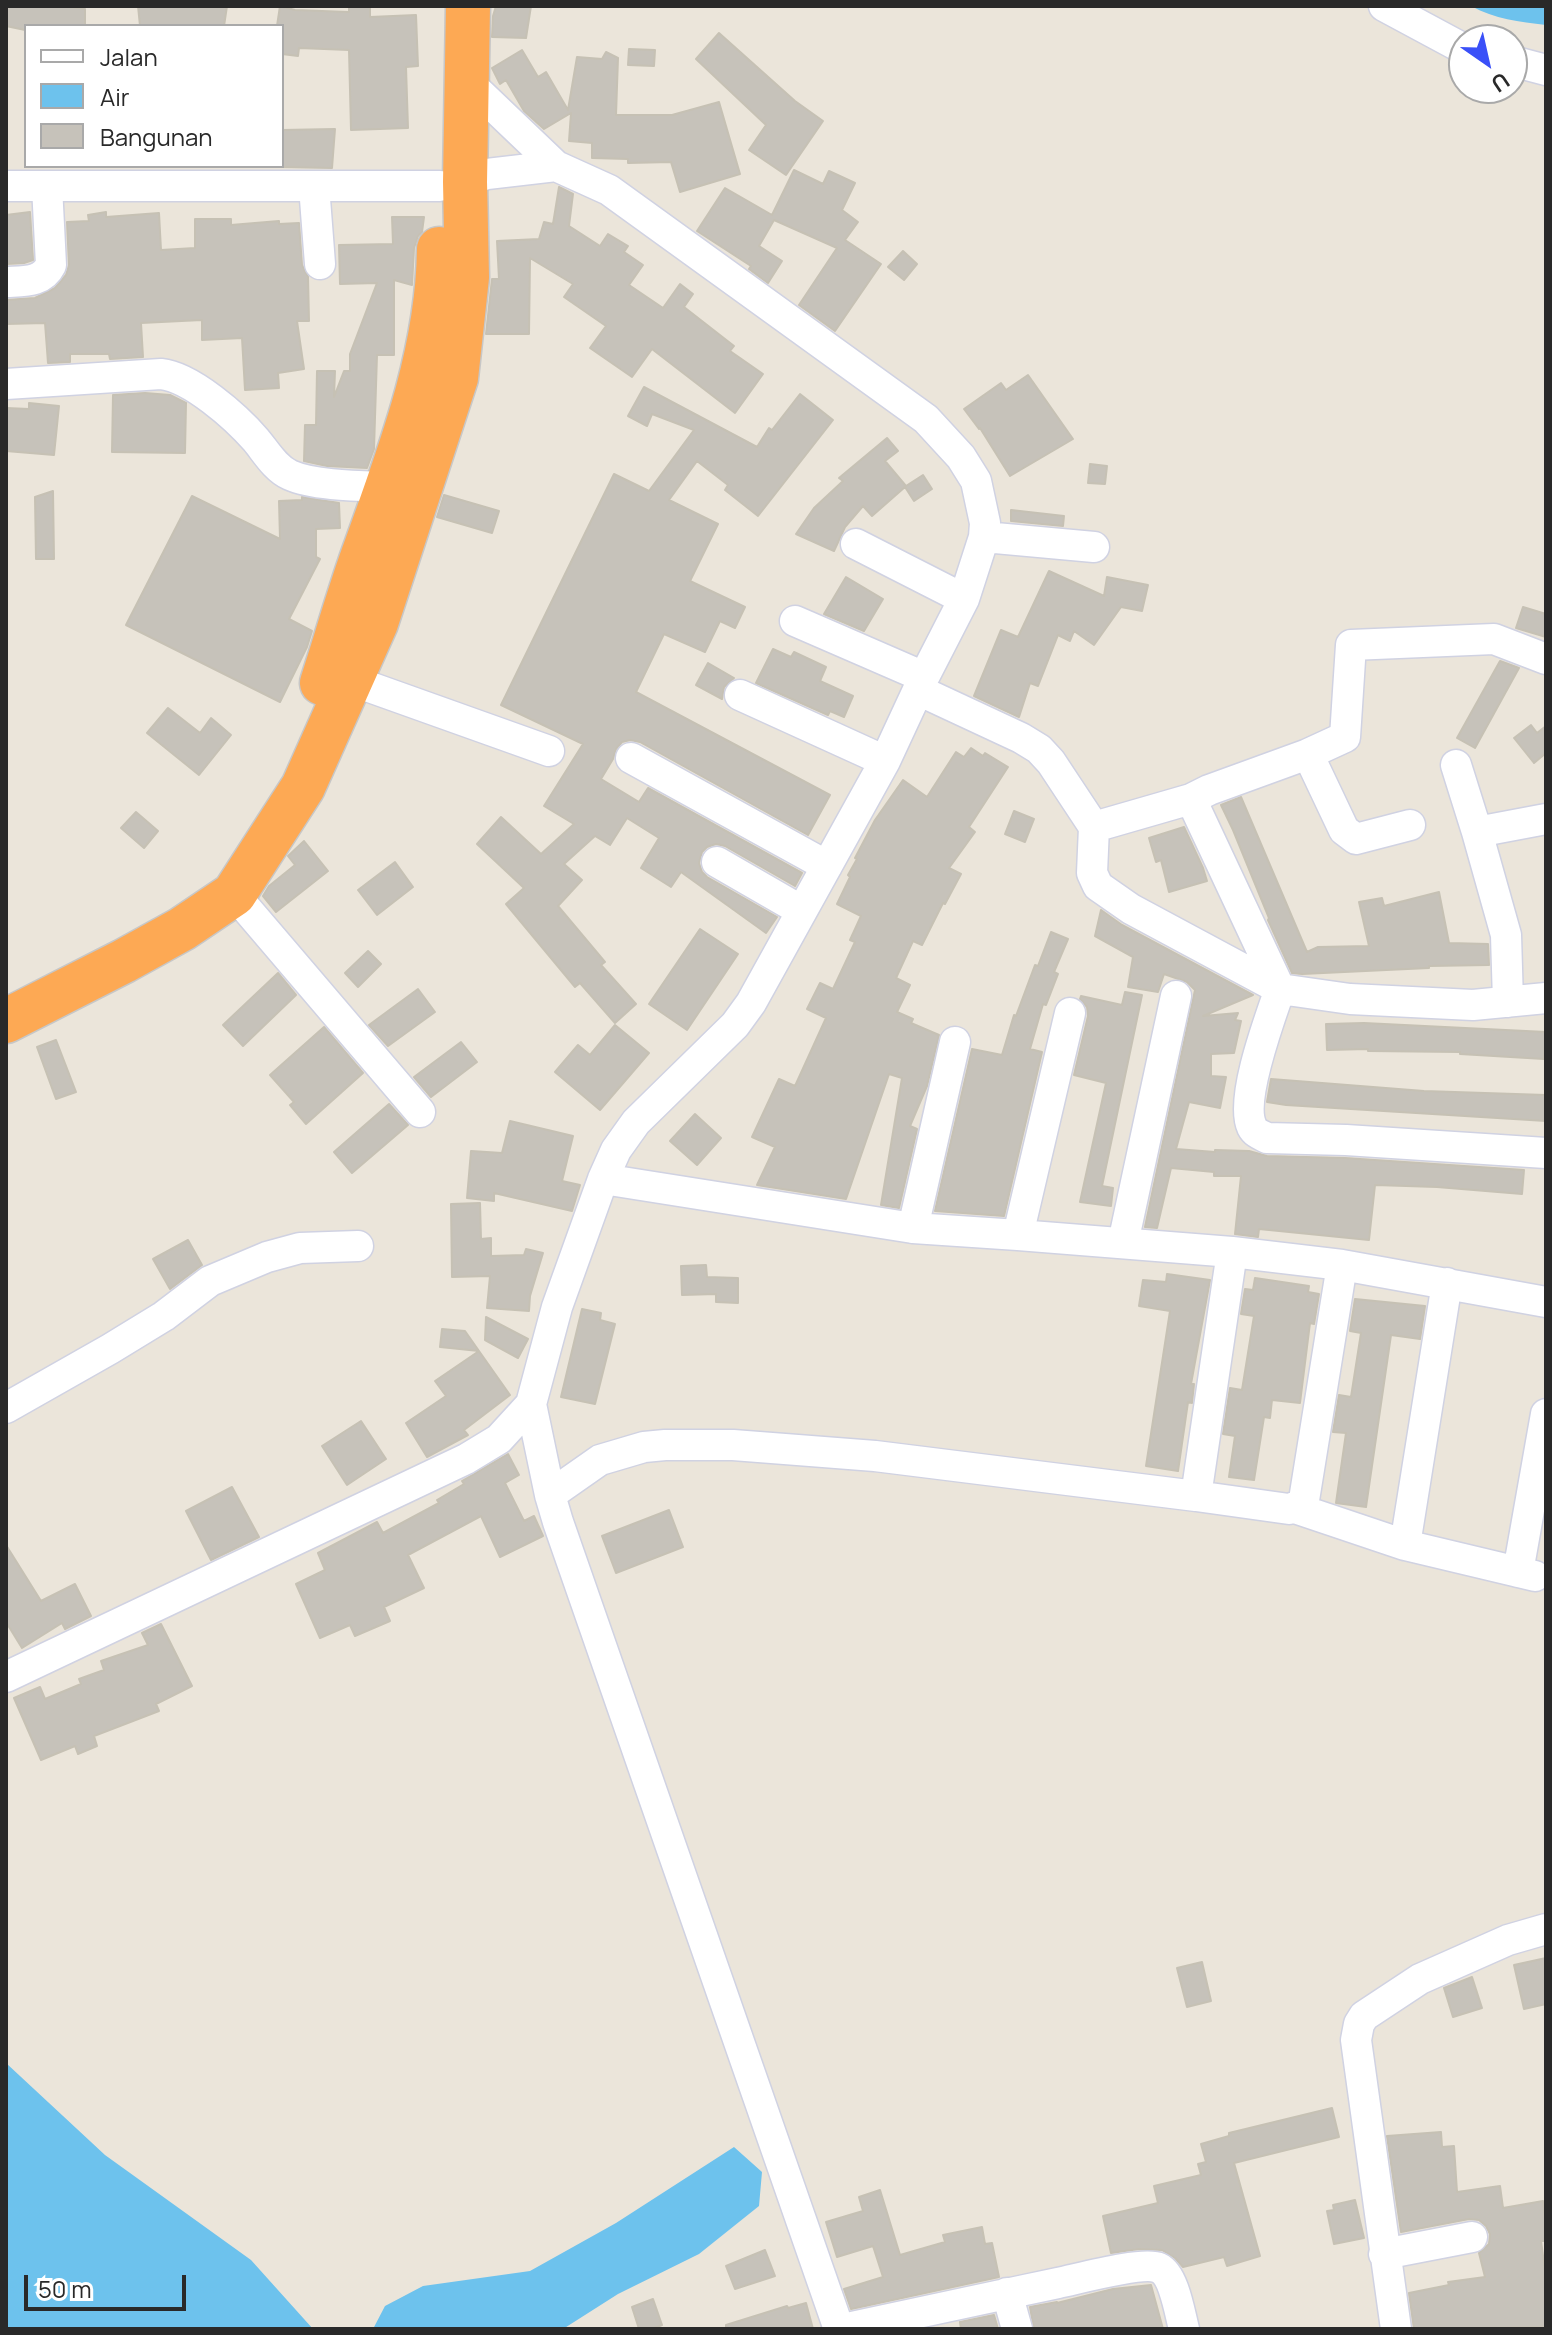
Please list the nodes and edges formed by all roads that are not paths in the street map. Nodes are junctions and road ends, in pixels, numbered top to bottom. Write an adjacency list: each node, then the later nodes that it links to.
1 (439, 6): 7 (highway)
2 (468, 6): 5 (highway)
3 (1384, 6): 4 (street)
4 (1448, 42)
5 (467, 81): 6 (street); 7 (highway)
6 (556, 166): 7 (street); 16 (street)
7 (452, 184): 10 (street); 13 (highway)
8 (6, 186): 9 (street)
9 (47, 186): 10 (street); 12 (street)
10 (314, 186): 11 (street)
11 (320, 264)
12 (6, 282)
13 (445, 341): 15 (highway); 22 (highway)
14 (6, 384): 15 (street)
15 (389, 487): 41 (highway)
16 (984, 537): 18 (street); 19 (street)
17 (856, 544): 19 (street)
18 (1094, 547)
19 (964, 599): 23 (street)
20 (795, 621): 23 (street)
21 (1546, 659): 26 (street)
22 (350, 680): 25 (street); 37 (highway)
23 (921, 684): 28 (street); 33 (street)
24 (740, 695): 28 (street)
25 (549, 751)
26 (1308, 754): 30 (street); 32 (street)
27 (631, 758): 36 (street)
28 (885, 761): 36 (street)
29 (1456, 765): 34 (street)
30 (1191, 799): 33 (street); 39 (street)
31 (1546, 819): 34 (street)
32 (1410, 825)
33 (1094, 827): 39 (street)
34 (1477, 832): 43 (street)
35 (717, 862): 38 (street)
36 (827, 866): 38 (street)
37 (234, 894): 45 (highway); 47 (street)
38 (802, 911): 49 (street)
39 (1280, 989): 43 (street); 48 (street)
40 (1176, 996): 52 (street)
41 (6, 997)
42 (1546, 998): 43 (street)
43 (1508, 1002)
44 (1070, 1013): 51 (street)
45 (6, 1021)
46 (955, 1042): 50 (street)
47 (420, 1112)
48 (1546, 1153)
49 (603, 1179): 50 (street); 58 (street)
50 (913, 1228): 51 (street)
51 (1018, 1235): 52 (street)
52 (1123, 1243): 54 (street)
53 (358, 1246): 59 (street)
54 (1232, 1252): 55 (street); 61 (street)
55 (1342, 1265): 56 (street); 62 (street)
56 (1447, 1283): 57 (street); 64 (street)
57 (1546, 1302)
58 (531, 1404): 63 (street); 65 (street)
59 (6, 1408)
60 (1546, 1414): 64 (street)
61 (1196, 1496): 62 (street); 63 (street)
62 (1295, 1508): 64 (street)
63 (558, 1521): 70 (street)
64 (1405, 1545)
65 (6, 1677)
66 (1546, 1929): 68 (street)
67 (1472, 2237): 68 (street)
68 (1384, 2254): 73 (street)
69 (1007, 2293): 70 (street); 71 (street); 72 (street)
70 (841, 2329)
71 (1017, 2329)
72 (1184, 2329)
73 (1396, 2329)

